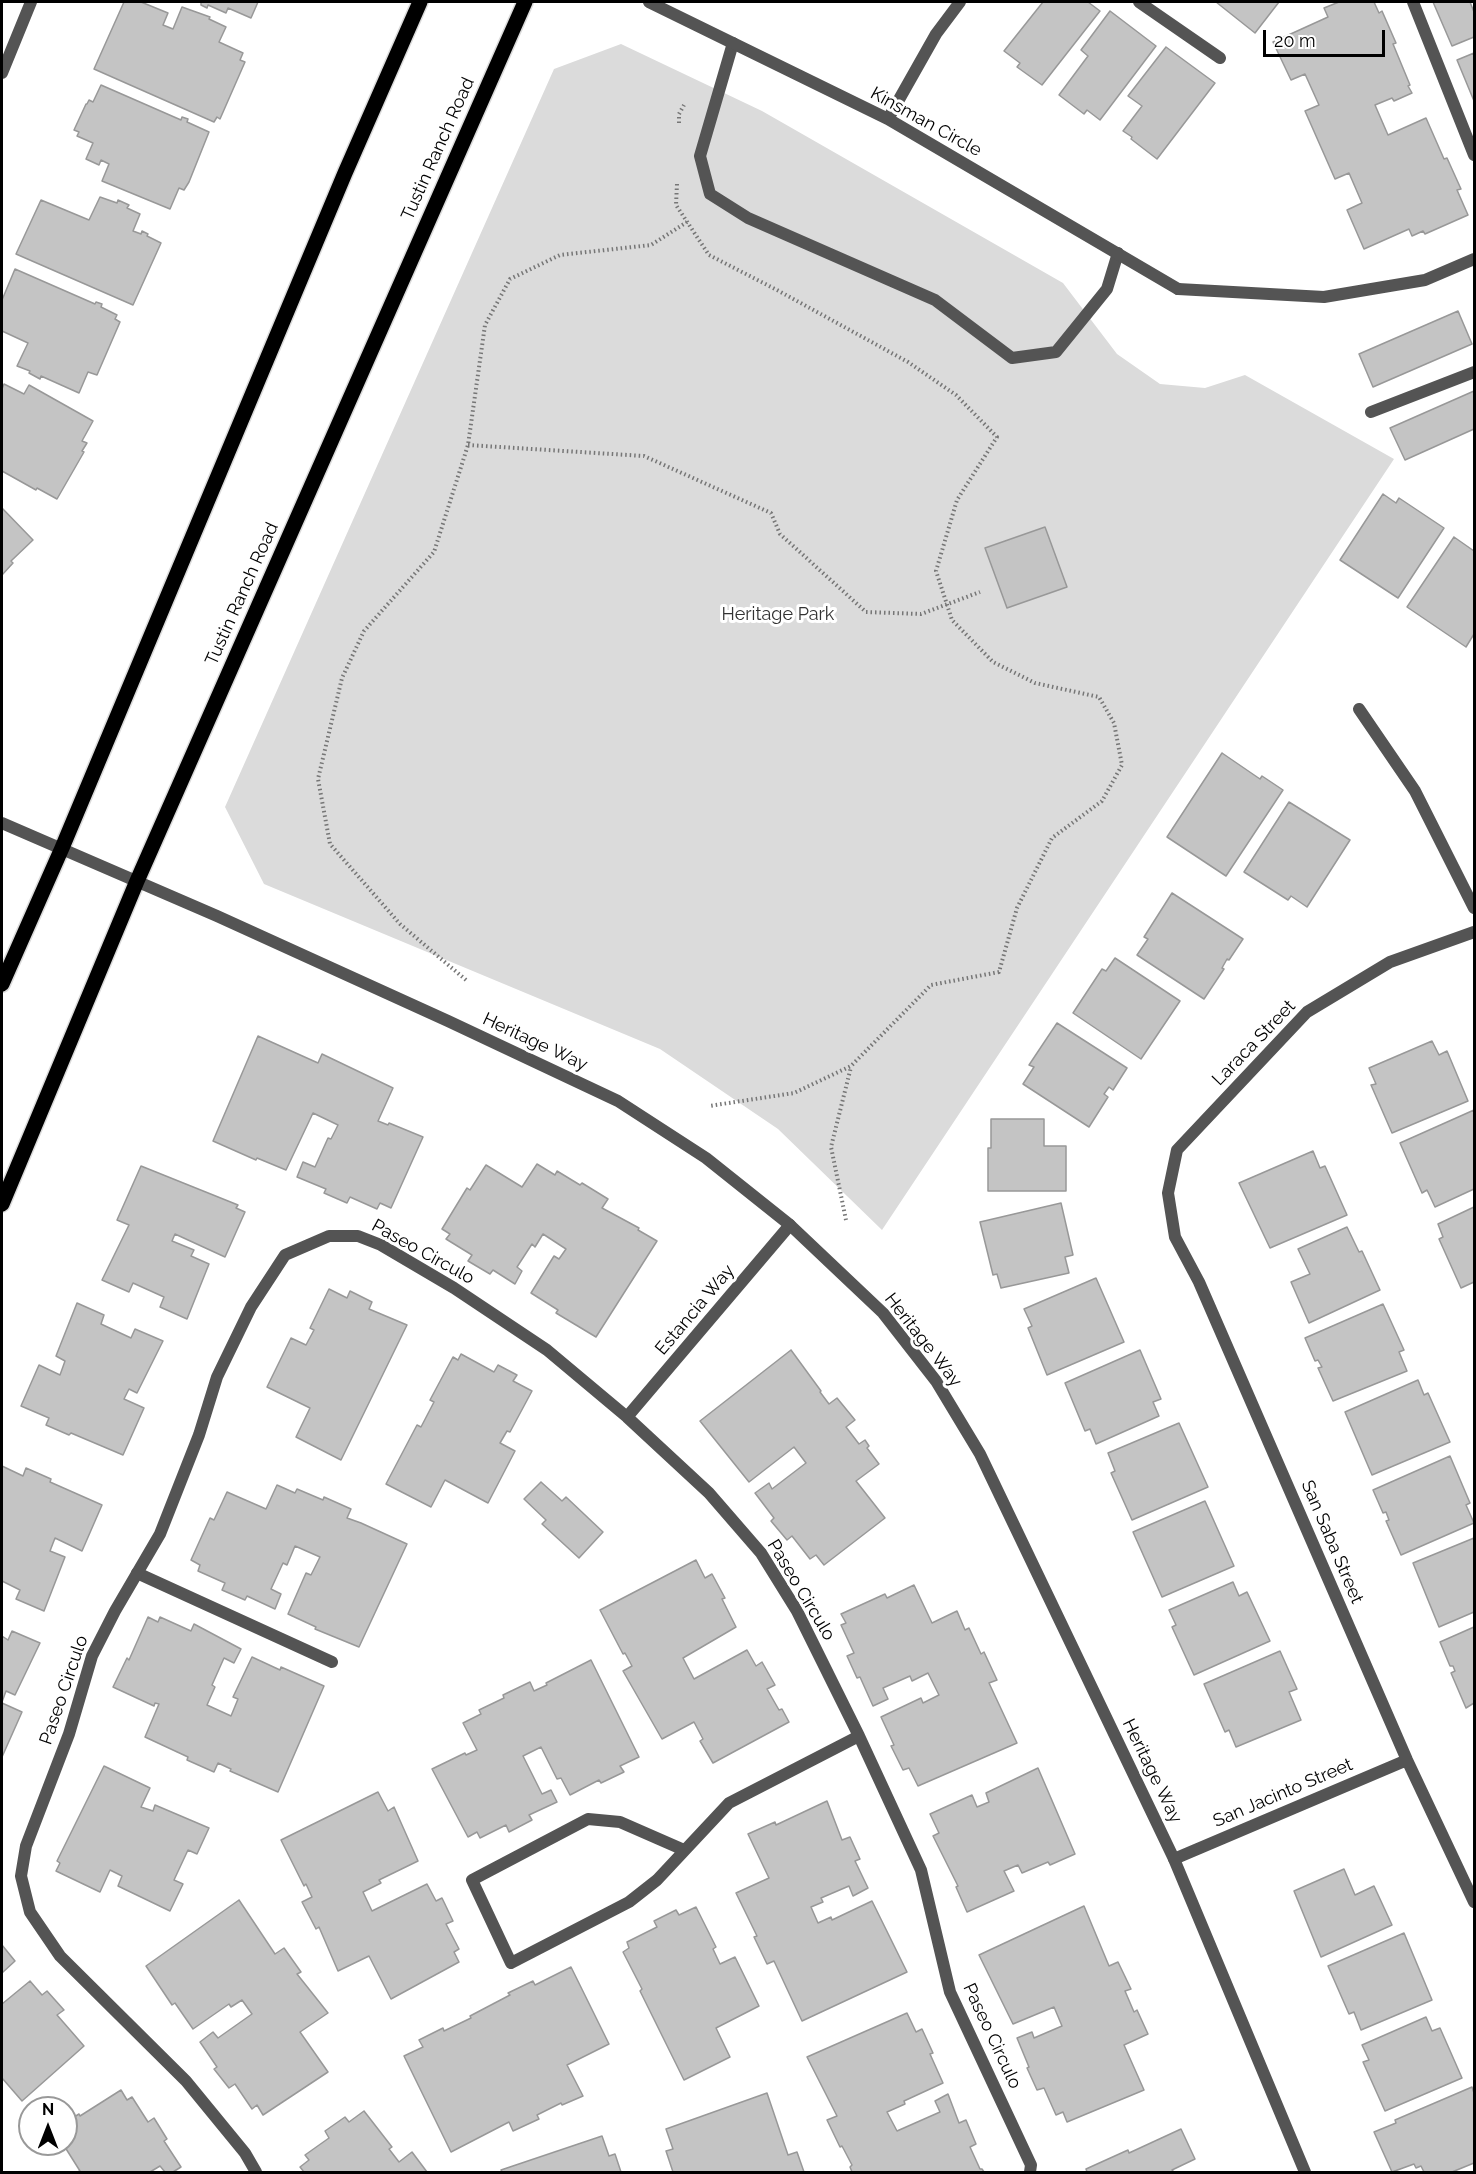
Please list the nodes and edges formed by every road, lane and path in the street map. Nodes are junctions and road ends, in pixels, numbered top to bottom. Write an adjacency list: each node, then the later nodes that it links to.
1 (31, 2): 10 (street)
2 (420, 2): 26 (main road)
3 (525, 2): 27 (main road, Tustin Ranch Road)
4 (649, 2): 8 (street, Kinsman Circle)
5 (960, 2): 12 (street)
6 (1139, 2): 9 (street)
7 (1413, 2): 14 (street)
8 (733, 43): 12 (street, Kinsman Circle); 17 (street)
9 (1220, 58)
10 (2, 73)
11 (690, 97): 13 (path)
12 (888, 119): 17 (street, Kinsman Circle)
13 (679, 125)
14 (1474, 154)
15 (677, 182): 16 (path)
16 (687, 222): 21 (path); 23 (path)
17 (1118, 253): 18 (street, Kinsman Circle)
18 (1474, 262)
19 (1474, 372): 20 (street)
20 (1371, 412)
21 (468, 445): 23 (path); 30 (path)
22 (980, 592): 23 (path)
23 (947, 606): 32 (path)
24 (1359, 709): 28 (street)
25 (2, 823): 26 (street, Heritage Way)
26 (62, 848): 27 (street, Heritage Way); 31 (main road)
27 (137, 881): 35 (main road, Tustin Ranch Road); 37 (street, Heritage Way)
28 (1474, 908)
29 (1474, 932): 34 (street, Laraca Street)
30 (466, 980)
31 (2, 984)
32 (851, 1066): 33 (path); 36 (path)
33 (709, 1106)
34 (1168, 1193): 42 (street, San Saba Street)
35 (2, 1204)
36 (846, 1220)
37 (790, 1225): 38 (street, Estancia Way); 44 (street, Heritage Way)
38 (627, 1417): 39 (street, Paseo Circulo); 41 (street, Paseo Circulo)
39 (137, 1574): 40 (street); 46 (street, Paseo Circulo)
40 (332, 1662)
41 (859, 1736): 43 (street); 47 (street, Paseo Circulo)
42 (1407, 1760): 44 (street, San Jacinto Street); 45 (street, San Saba Street)
43 (684, 1850): 43 (street)
44 (1174, 1858): 48 (street, Heritage Way)
45 (1474, 1902)
46 (256, 2172)
47 (1030, 2172)
48 (1305, 2172)

